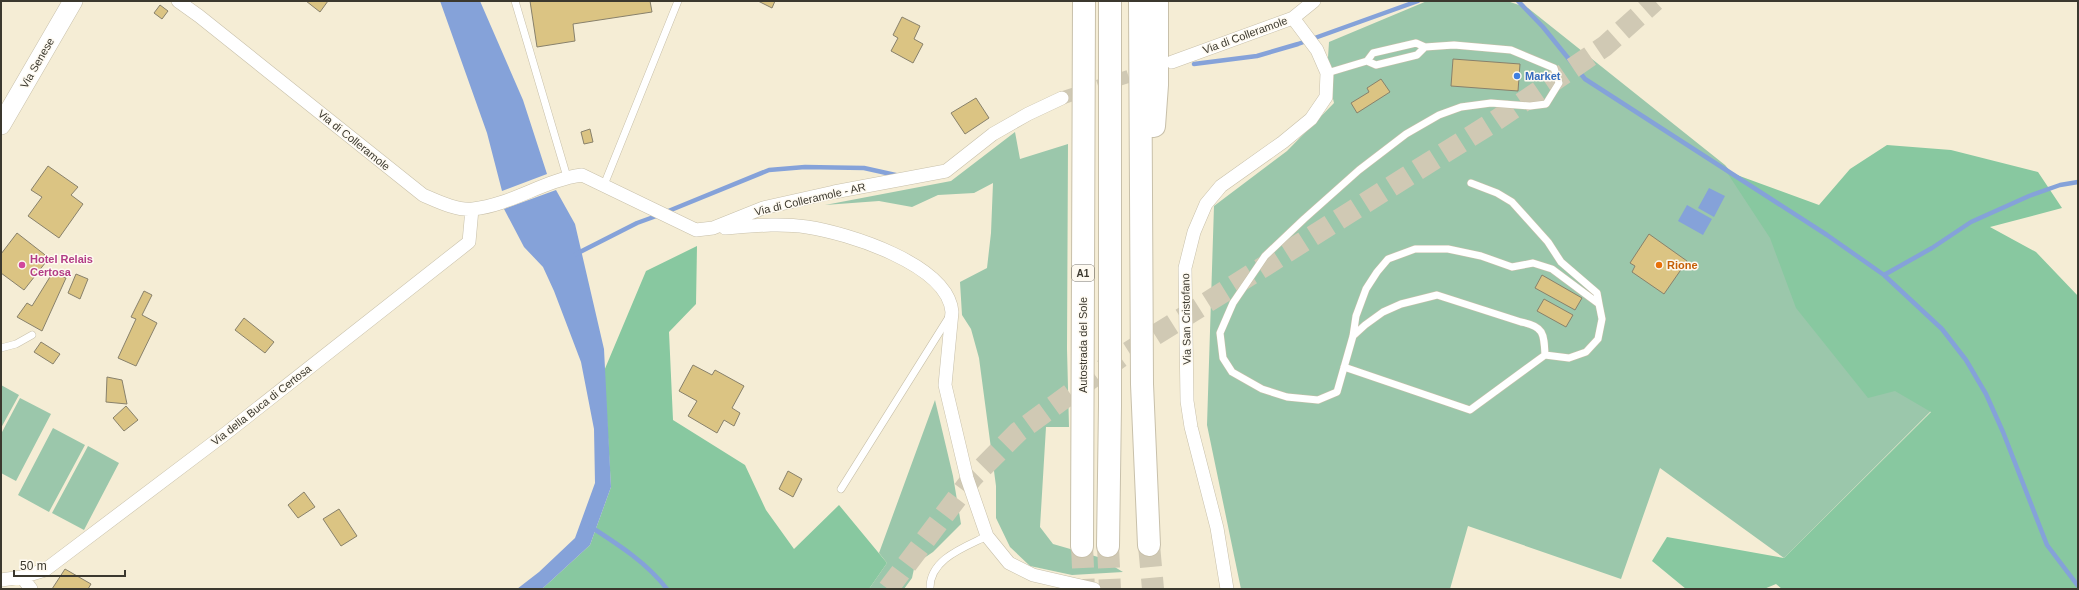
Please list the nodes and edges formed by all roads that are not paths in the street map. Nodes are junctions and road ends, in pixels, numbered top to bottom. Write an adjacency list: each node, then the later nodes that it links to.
1 (73, 1): 16 (main road, Via Senese)
2 (178, 1): 21 (street, Via di Colleramole)
3 (515, 1): 17 (lane)
4 (678, 1): 20 (lane)
5 (1084, 1): 33 (highway, Autostrada del Sole / A1)
6 (1110, 1): 34 (highway)
7 (1140, 1): 23 (highway)
8 (1157, 1): 23 (highway)
9 (1314, 1): 10 (street, Via di Colleramole)
10 (1293, 18): 13 (street, Via di Colleramole); 14 (street, Via San Cristofano)
11 (1424, 47): 12 (lane); 12 (lane); 30 (lane)
12 (1368, 61): 14 (lane)
13 (1172, 62)
14 (1327, 73): 41 (street, Via San Cristofano)
15 (1062, 98): 22 (street, Via di Colleramole - AR)
16 (1, 125)
17 (567, 177): 18 (street, Via di Colleramole - AR); 20 (street, Via di Colleramole - AR)
18 (552, 182): 21 (street, Via di Colleramole)
19 (1471, 183): 24 (lane)
20 (604, 185): 22 (street, Via di Colleramole - AR)
21 (472, 209): 36 (street, Via della Buca di Certosa)
22 (713, 228): 25 (street)
23 (1141, 229): 35 (highway)
24 (1599, 304): 27 (lane); 29 (lane)
25 (952, 312): 31 (lane); 32 (street)
26 (32, 335): 28 (lane)
27 (1353, 336): 29 (lane); 30 (lane)
28 (1, 348)
29 (1545, 355): 30 (lane)
30 (1344, 367)
31 (840, 489)
32 (987, 536): 39 (lane); 40 (street)
33 (1082, 546)
34 (1108, 546)
35 (1149, 546)
36 (22, 577): 37 (street, Via della Buca di Certosa); 38 (street)
37 (1, 580)
38 (31, 589)
39 (930, 589)
40 (1094, 589)
41 (1227, 589)

